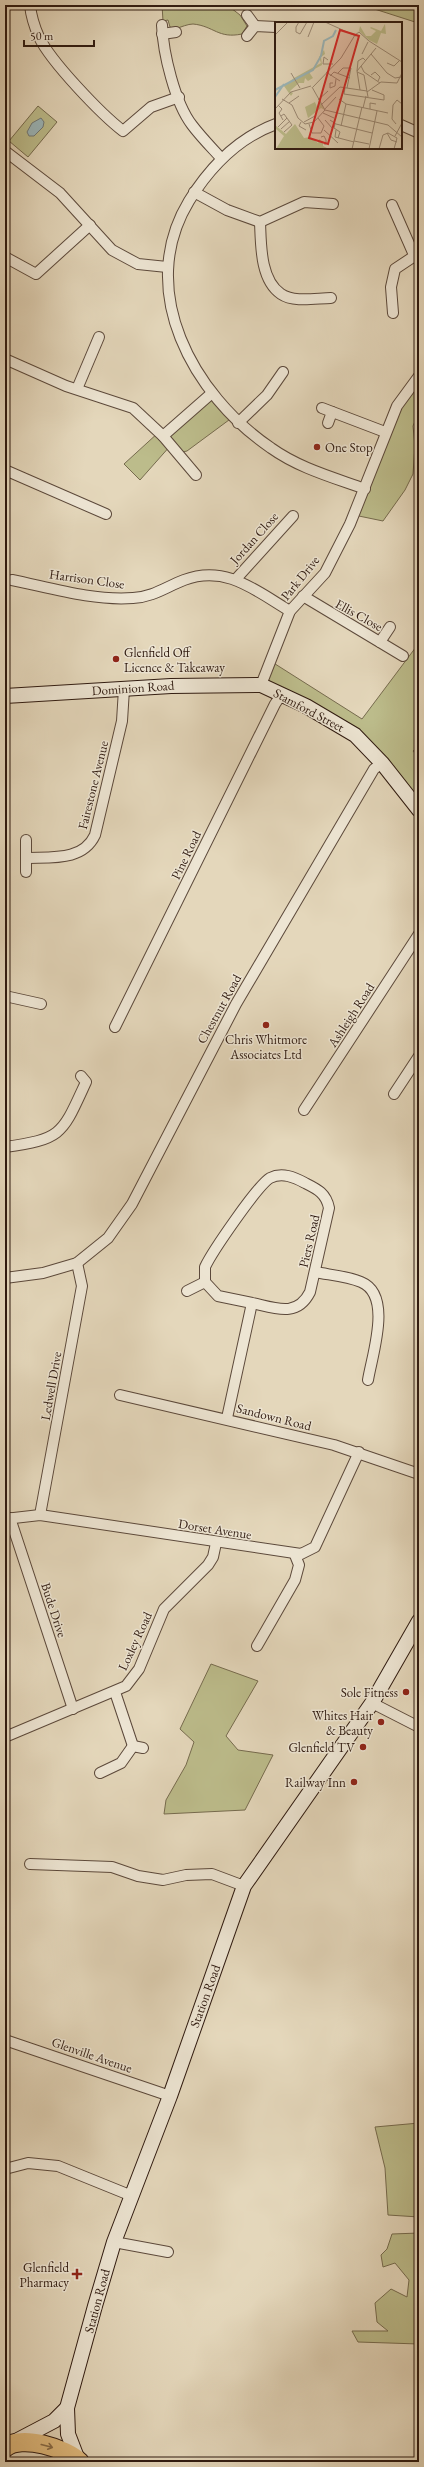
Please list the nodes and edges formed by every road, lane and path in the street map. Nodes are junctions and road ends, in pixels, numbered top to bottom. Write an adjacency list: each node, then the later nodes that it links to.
1 (30, 5): 7 (street)
2 (247, 15): 3 (street)
3 (255, 26): 4 (street); 6 (street)
4 (275, 27)
5 (176, 32): 7 (street)
6 (247, 36)
7 (179, 97): 12 (street)
8 (275, 124): 12 (street)
9 (402, 125): 10 (street)
10 (419, 133)
11 (5, 151): 17 (street)
12 (221, 158): 13 (street)
13 (194, 192): 16 (street); 20 (street)
14 (333, 204): 16 (street)
15 (392, 205): 18 (street)
16 (260, 222): 21 (street)
17 (90, 225): 19 (street); 20 (street)
18 (417, 254): 22 (street)
19 (5, 257)
20 (167, 267): 28 (street)
21 (331, 298)
22 (393, 313)
23 (99, 337): 27 (street)
24 (5, 359): 27 (street)
25 (283, 372): 31 (street)
26 (419, 376): 33 (street, Park Drive)
27 (77, 389): 34 (street)
28 (212, 393): 31 (street); 34 (street)
29 (322, 408): 30 (street)
30 (332, 412): 32 (street); 33 (street)
31 (238, 423): 37 (street)
32 (328, 423)
33 (385, 432): 37 (street, Park Drive)
34 (163, 436): 36 (street)
35 (5, 470): 38 (street)
36 (196, 475)
37 (365, 489): 42 (street, Park Drive)
38 (106, 514)
39 (293, 516): 40 (street, Jordan Close)
40 (236, 579): 41 (street, Harrison Close); 43 (street, Harrison Close)
41 (12, 580)
42 (303, 596): 43 (street, Park Drive); 45 (street, Ellis Close)
43 (290, 611): 47 (street, Park Drive)
44 (390, 627): 45 (street)
45 (380, 642): 46 (street, Ellis Close)
46 (403, 656)
47 (261, 685): 48 (street, Dominion Road); 49 (street, Stamford Street)
48 (124, 689): 50 (street, Dominion Road); 54 (street, Fairestone Avenue)
49 (282, 695): 51 (street, Stamford Street); 59 (street, Pine Road)
50 (5, 696)
51 (382, 763): 52 (street, Stamford Street); 65 (street, Chestnut Road)
52 (419, 810)
53 (26, 840): 54 (street)
54 (27, 858): 55 (street)
55 (26, 872)
56 (419, 934): 63 (street, Ashleigh Road)
57 (5, 996): 58 (street)
58 (41, 1004)
59 (115, 1027)
60 (419, 1056): 62 (street)
61 (81, 1076): 64 (street)
62 (394, 1094)
63 (304, 1110)
64 (5, 1147)
65 (76, 1263): 67 (street); 76 (street, Ledwell Drive)
66 (315, 1272): 68 (street, Piers Road); 70 (street, Piers Road); 71 (street)
67 (5, 1278)
68 (205, 1282): 69 (street); 70 (street, Piers Road)
69 (184, 1291)
70 (252, 1303): 73 (street)
71 (368, 1380)
72 (120, 1395): 73 (street, Sandown Road)
73 (227, 1418): 74 (street, Sandown Road)
74 (359, 1452): 75 (street, Sandown Road); 79 (street, Dorset Avenue)
75 (419, 1474)
76 (40, 1515): 77 (street, Dorset Avenue); 78 (street, Dorset Avenue)
77 (7, 1518): 84 (street, Bude Drive)
78 (216, 1543): 79 (street, Dorset Avenue); 82 (street, Loxley Road)
79 (295, 1555): 81 (street)
80 (419, 1621): 83 (street, Station Road)
81 (257, 1646)
82 (115, 1692): 84 (street, Loxley Road); 87 (street)
83 (372, 1703): 85 (street); 89 (street, Station Road)
84 (73, 1710): 86 (street, Loxley Road)
85 (419, 1727)
86 (5, 1737)
87 (100, 1773)
88 (30, 1864): 89 (street)
89 (244, 1886): 91 (street, Station Road)
90 (5, 2040): 91 (street, Glenville Avenue)
91 (170, 2096): 93 (street, Station Road)
92 (5, 2169): 93 (street)
93 (132, 2196): 94 (street, Station Road)
94 (114, 2242): 95 (street); 96 (street, Station Road)
95 (168, 2252)
96 (67, 2408): 97 (street); 98 (street, Station Road)
97 (8, 2445): 98 (highway, one-way to 98)
98 (79, 2461)

